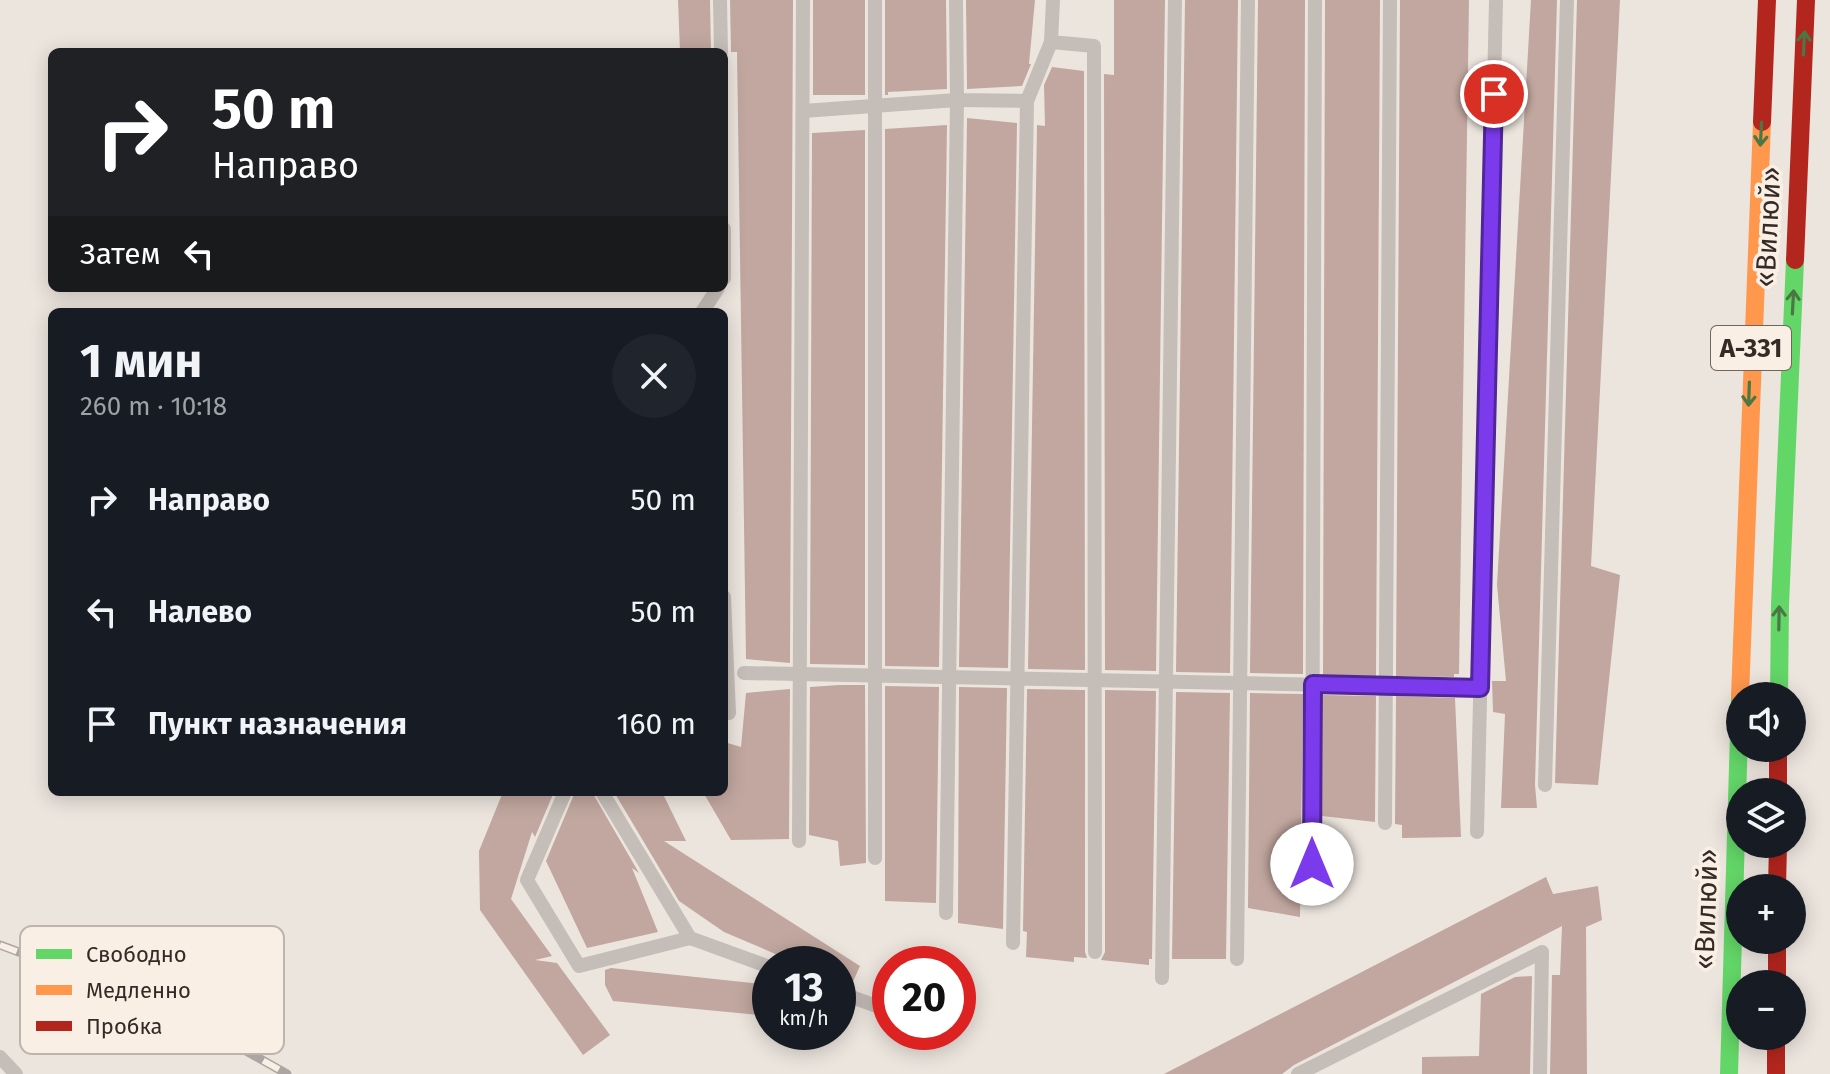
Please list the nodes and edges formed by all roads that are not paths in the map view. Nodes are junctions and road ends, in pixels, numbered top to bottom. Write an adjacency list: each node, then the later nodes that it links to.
1 (720, 0): 15 (lane)
2 (803, 0): 19 (lane)
3 (875, 0): 18 (lane)
4 (956, 0): 16 (lane)
5 (1053, 0): 14 (lane)
6 (1175, 0): 26 (lane)
7 (1248, 0): 29 (lane)
8 (1315, 0): 30 (lane)
9 (1390, 0): 31 (lane)
10 (1496, 0): 32 (lane)
11 (1567, 0): 36 (lane)
12 (1767, 0): 27 (highway, «Вилюй» / А-331, one-way to 27)
13 (1806, 0): 28 (highway, «Вилюй» / А-331, one-way to 13)
14 (1051, 42): 17 (lane); 25 (lane)
15 (721, 48)
16 (957, 100): 17 (lane); 18 (lane); 23 (lane)
17 (1027, 101): 24 (lane)
18 (875, 106): 19 (lane); 22 (lane)
19 (803, 111): 21 (lane)
20 (744, 673): 21 (lane)
21 (800, 674): 22 (lane); 41 (lane)
22 (875, 675): 23 (lane); 42 (lane)
23 (949, 677): 24 (lane); 44 (lane)
24 (1018, 678): 25 (lane); 46 (lane)
25 (1095, 680): 26 (lane); 47 (lane)
26 (1166, 681): 29 (lane); 50 (lane)
27 (1740, 682)
28 (1779, 682)
29 (1240, 683): 30 (lane); 48 (lane)
30 (1313, 684): 31 (lane); 43 (lane)
31 (1385, 686): 32 (lane); 39 (lane)
32 (1480, 688): 40 (lane)
33 (728, 690): 34 (lane)
34 (729, 713)
35 (1738, 762): 56 (highway, «Вилюй» / А-331)
36 (1545, 785)
37 (563, 796): 45 (lane)
38 (604, 796): 45 (lane)
39 (1385, 823)
40 (1477, 832)
41 (799, 841)
42 (875, 858)
43 (1312, 864)
44 (946, 913)
45 (690, 938): 49 (lane)
46 (1013, 943)
47 (1095, 952)
48 (1237, 959)
49 (752, 960)
50 (1162, 978)
51 (1776, 1050): 57 (highway)
52 (0, 1057): 53 (lane)
53 (16, 1074)
54 (1298, 1074): 55 (lane)
55 (1540, 1074)
56 (1729, 1074)
57 (1776, 1074)

